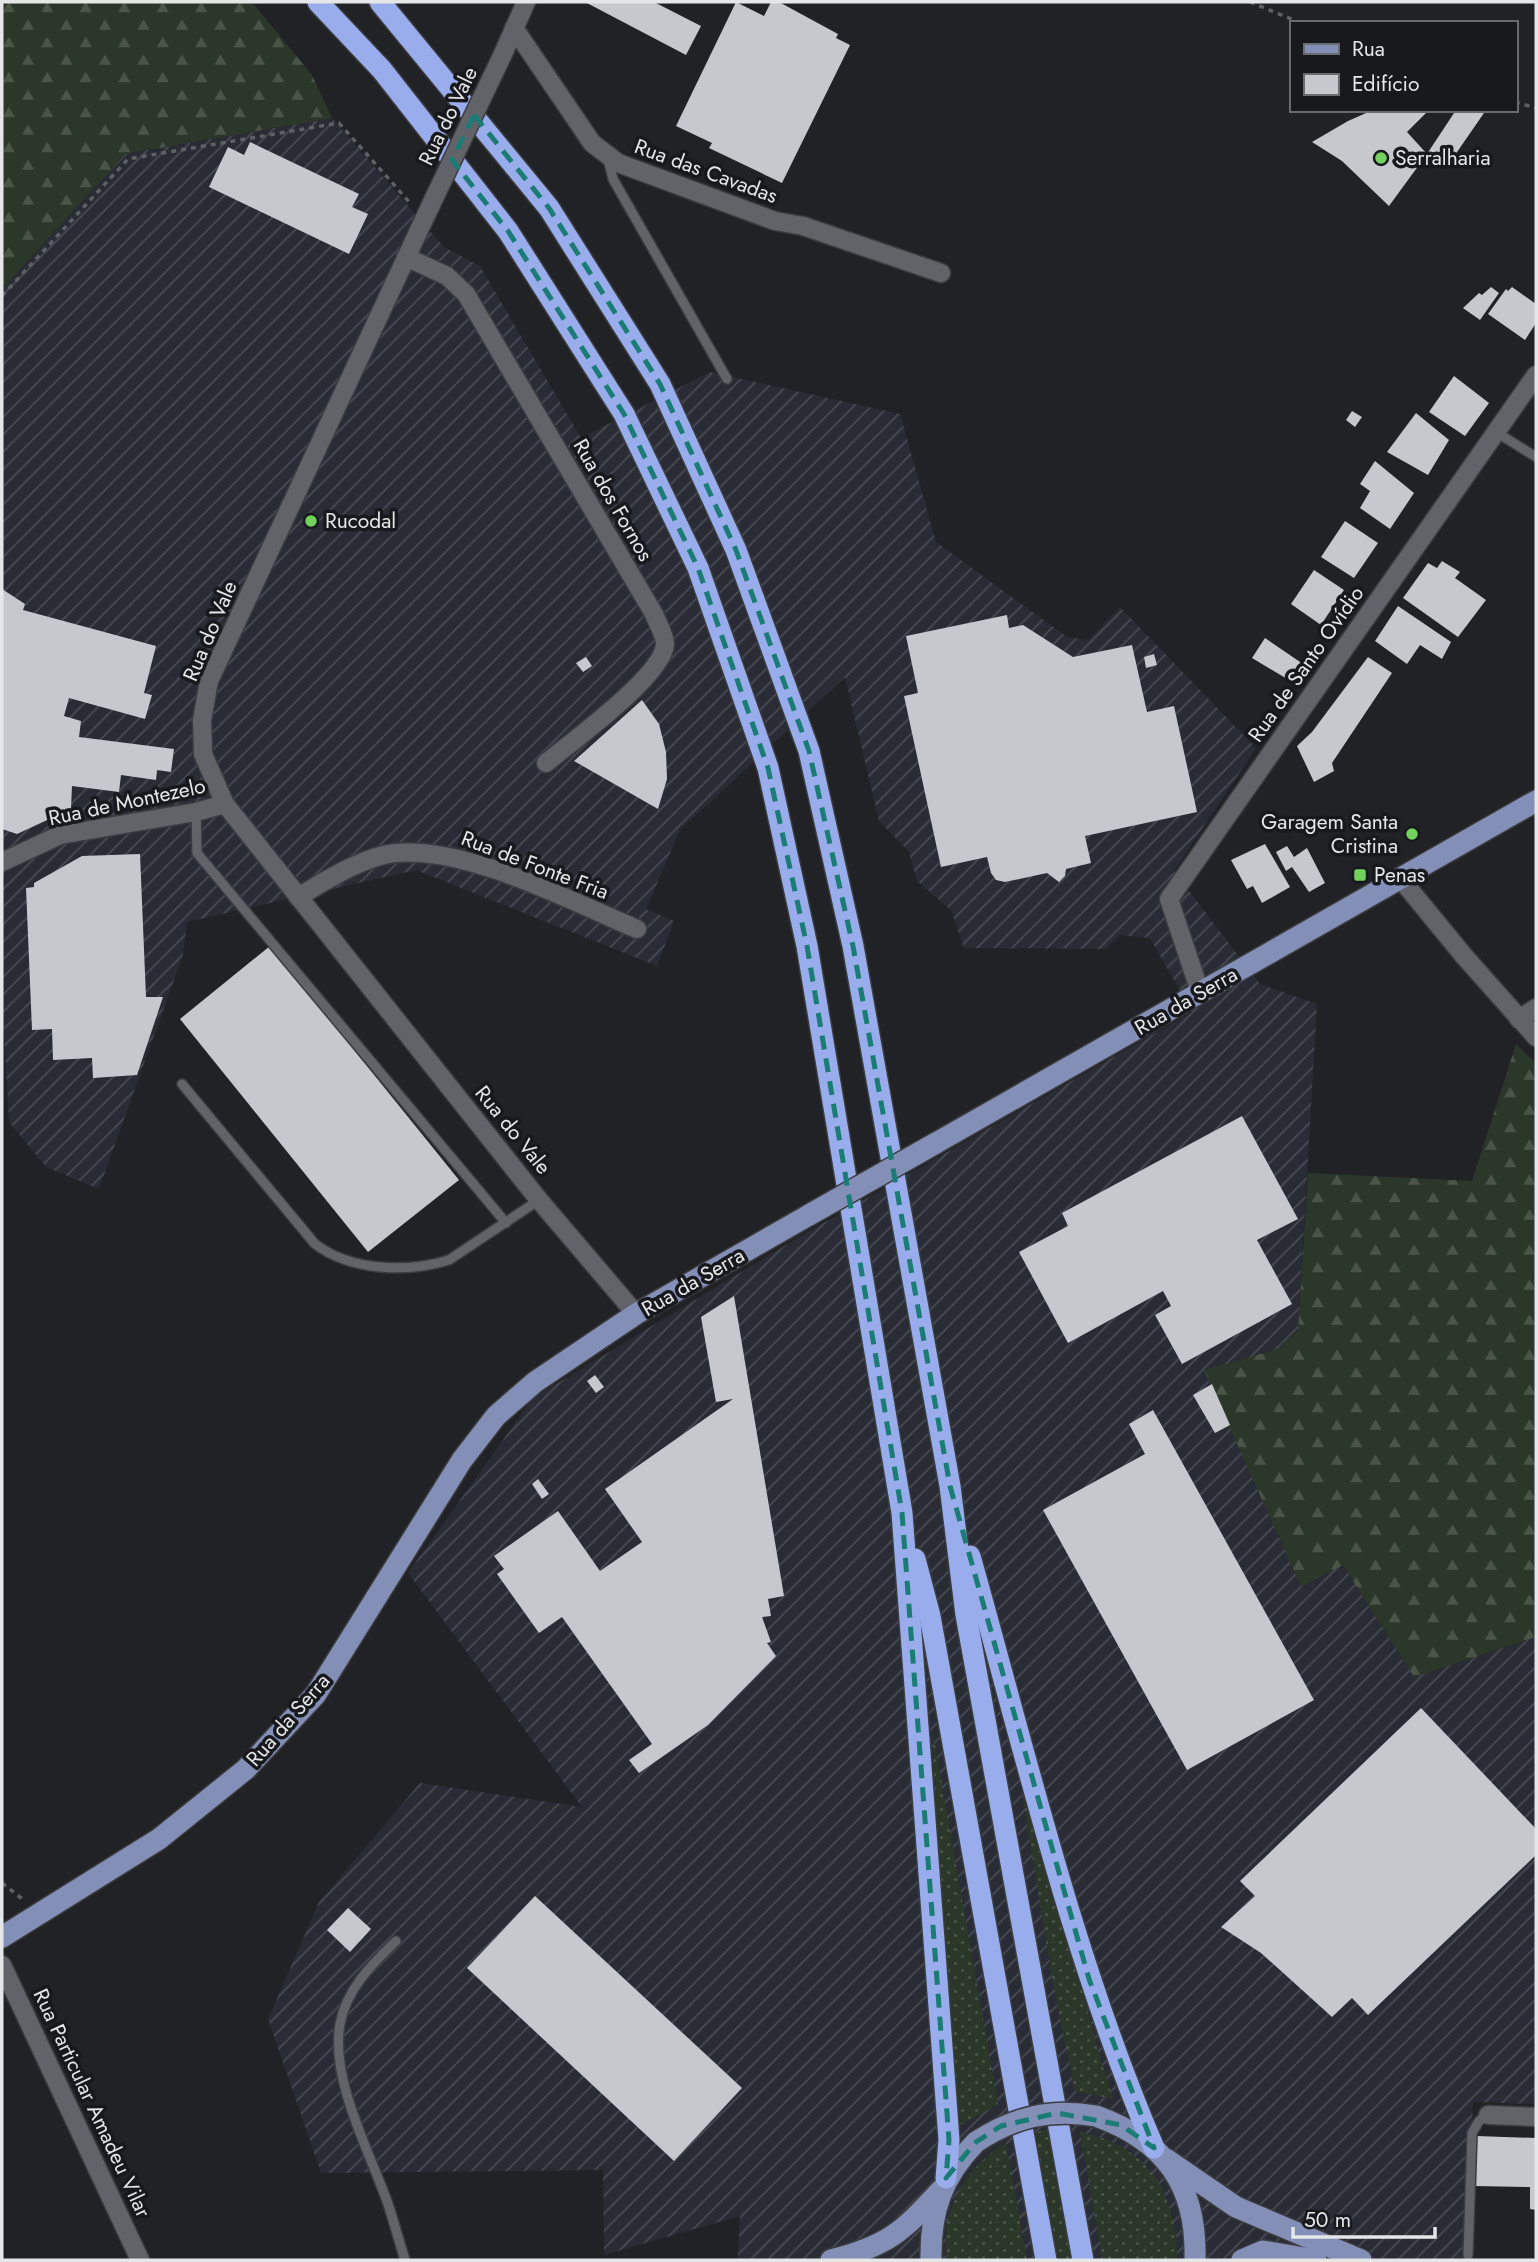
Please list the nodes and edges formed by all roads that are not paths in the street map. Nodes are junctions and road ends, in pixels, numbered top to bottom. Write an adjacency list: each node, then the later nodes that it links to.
1 (318, 2): 29 (highway)
2 (380, 2): 28 (highway)
3 (526, 2): 4 (street, Rua do Vale)
4 (514, 28): 5 (street, Rua das Cavadas); 6 (street, Rua do Vale, bridge)
5 (607, 154): 7 (street, Rua das Cavadas); 9 (lane)
6 (406, 257): 12 (street, Rua dos Fornos); 14 (street, Rua do Vale)
7 (941, 273)
8 (1536, 375): 10 (street, Rua de Santo Ovídio)
9 (727, 379)
10 (1496, 432): 11 (lane); 20 (street, Rua de Santo Ovídio)
11 (1536, 457)
12 (546, 763)
13 (1536, 801): 17 (main road, Rua da Serra)
14 (225, 804): 15 (street, Rua de Montezelo); 18 (street, Rua do Vale)
15 (196, 812): 16 (street, Rua de Montezelo); 26 (lane)
16 (2, 862)
17 (1400, 878): 20 (main road, Rua da Serra); 22 (street)
18 (298, 897): 19 (street, Rua de Fonte Fria); 25 (street, Rua do Vale)
19 (637, 929)
20 (1200, 992): 27 (main road, Rua da Serra, bridge)
21 (1536, 1008): 22 (street)
22 (1519, 1019): 23 (street)
23 (1536, 1037)
24 (182, 1084): 26 (lane)
25 (539, 1200): 26 (lane); 27 (street, Rua do Vale)
26 (506, 1223)
27 (636, 1314): 30 (main road, Rua da Serra)
28 (950, 1486): 35 (highway); 43 (highway)
29 (902, 1513): 36 (highway); 42 (highway)
30 (2, 1937)
31 (396, 1941): 39 (lane)
32 (2, 1965): 38 (street, Rua Particular Amadeu Vilar)
33 (1488, 2115): 34 (street); 37 (lane)
34 (1536, 2117)
35 (1160, 2154): 36 (main road, bridge); 44 (main road); 47 (main road)
36 (944, 2184): 40 (main road); 41 (main road)
37 (1468, 2255)
38 (140, 2260)
39 (405, 2260)
40 (831, 2260)
41 (931, 2260)
42 (1046, 2260)
43 (1083, 2260)
44 (1195, 2260)
45 (1242, 2260): 46 (main road)
46 (1317, 2260)
47 (1361, 2260)

